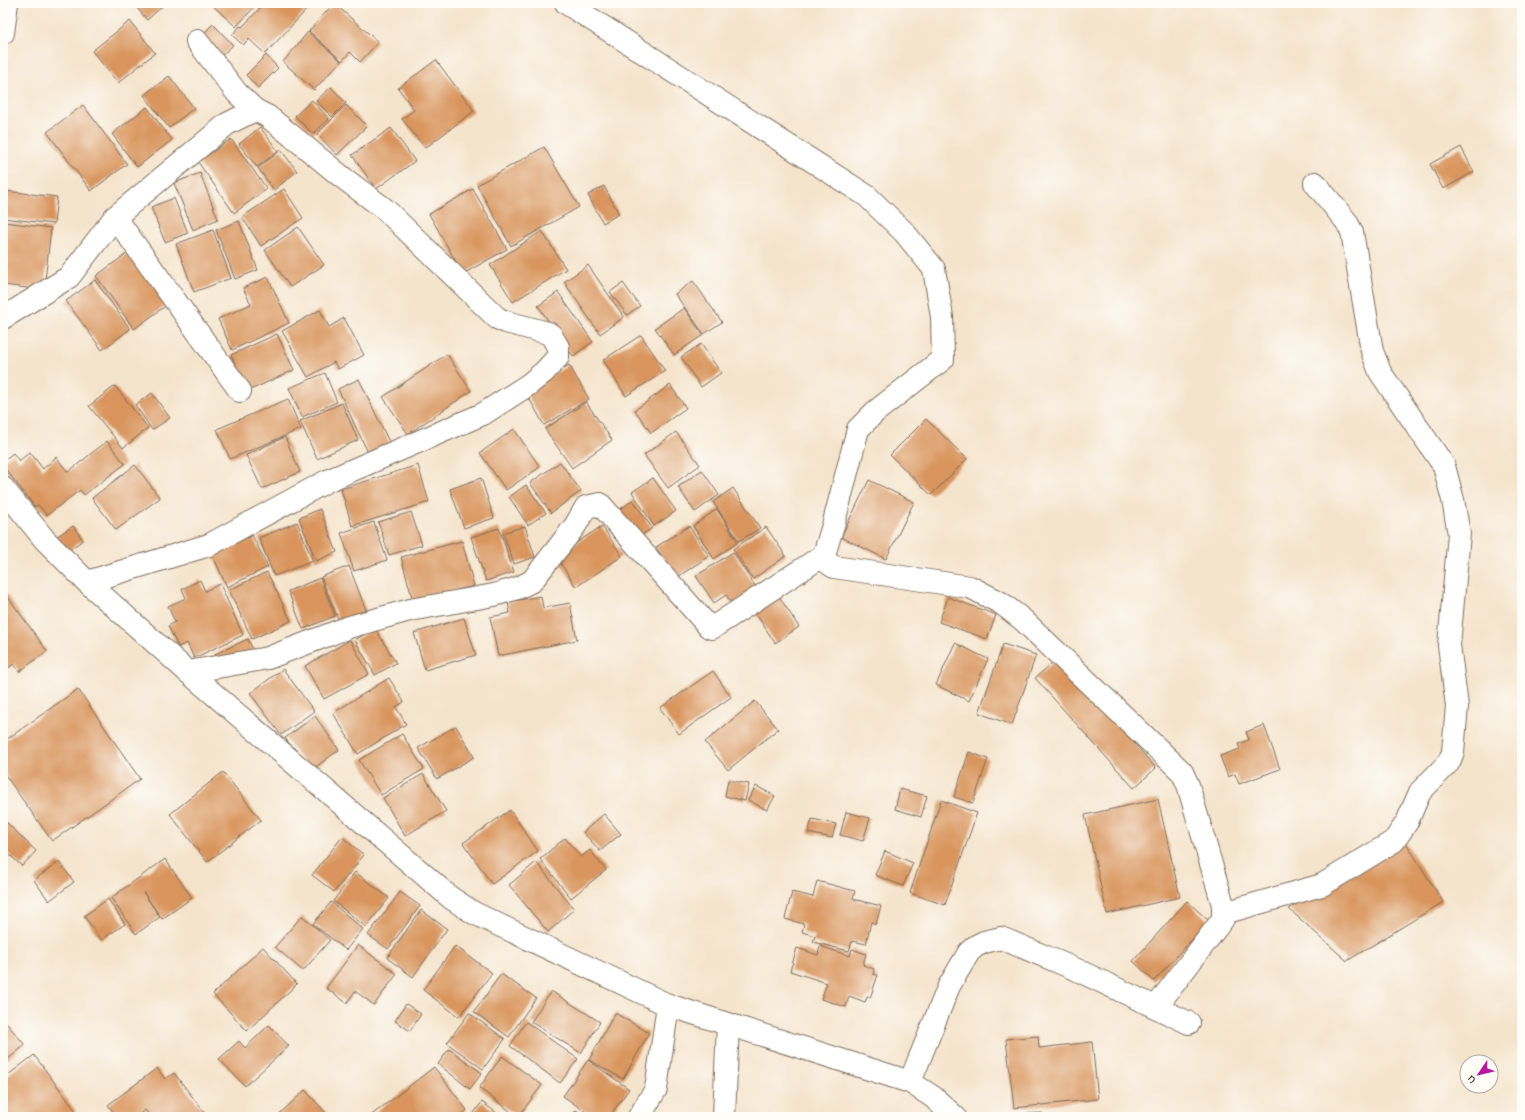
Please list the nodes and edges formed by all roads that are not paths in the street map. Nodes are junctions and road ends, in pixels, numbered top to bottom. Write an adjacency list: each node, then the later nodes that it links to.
1 (7, 3): 3 (street)
2 (566, 3): 11 (street)
3 (3, 34)
4 (197, 41): 5 (street)
5 (255, 110): 7 (street); 12 (street)
6 (1315, 183): 14 (street)
7 (115, 217): 8 (street); 9 (street)
8 (3, 318)
9 (240, 392)
10 (3, 488): 12 (street)
11 (824, 555): 13 (street); 14 (street)
12 (87, 582): 13 (street)
13 (188, 672): 15 (street)
14 (1224, 913): 16 (street)
15 (668, 1005): 18 (street); 20 (street)
16 (1156, 1007): 17 (street); 19 (street)
17 (1189, 1023)
18 (728, 1024): 19 (street); 21 (street)
19 (910, 1082): 22 (street)
20 (638, 1117)
21 (724, 1117)
22 (955, 1117)

